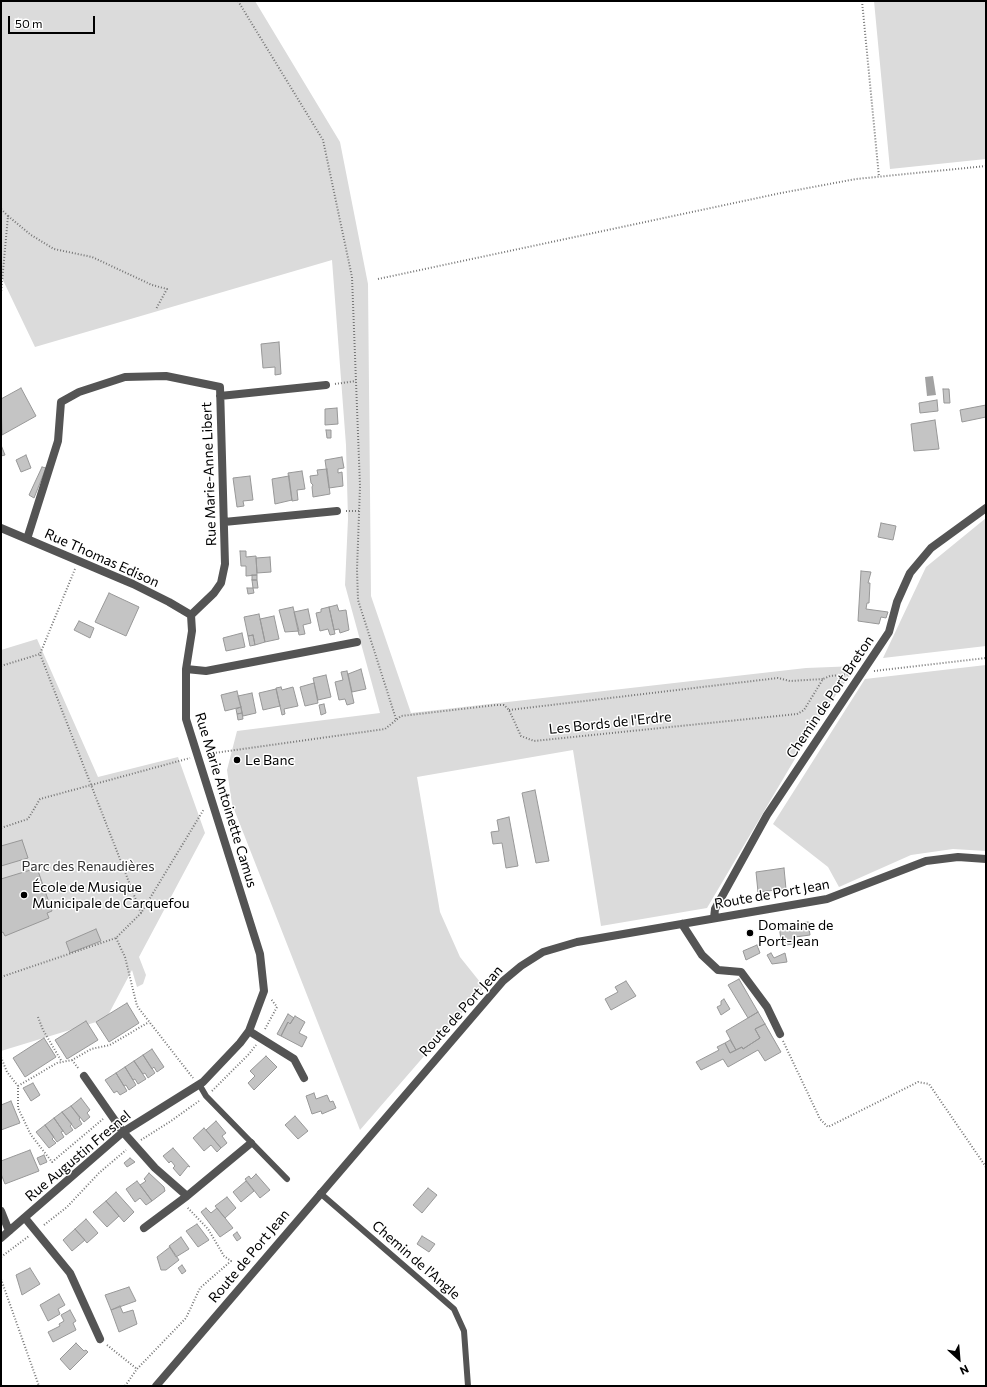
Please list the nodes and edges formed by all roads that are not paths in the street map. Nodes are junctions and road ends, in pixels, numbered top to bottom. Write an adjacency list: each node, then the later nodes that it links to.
1 (326, 385): 2 (street)
2 (220, 396): 5 (street, Rue Marie-Anne Libert); 7 (street, Rue Marie-Anne Libert)
3 (986, 508): 12 (street, Chemin de Port Breton)
4 (337, 511): 5 (street)
5 (224, 522): 8 (street, Rue Marie-Anne Libert)
6 (1, 528): 7 (street, Rue Thomas Edison)
7 (27, 539): 8 (street, Rue Thomas Edison)
8 (191, 615): 10 (street, Rue Marie Antoinette Camus)
9 (357, 642): 10 (street)
10 (186, 669): 14 (street, Rue Marie Antoinette Camus)
11 (986, 859): 12 (street, Route de Port Jean)
12 (714, 918): 13 (street, Route de Port Jean)
13 (682, 924): 16 (street); 23 (street, Route de Port Jean)
14 (264, 991): 15 (street, Rue Augustin Fresnel)
15 (249, 1030): 18 (street); 19 (street, Rue Augustin Fresnel)
16 (780, 1034)
17 (84, 1076): 20 (street)
18 (304, 1078)
19 (199, 1084): 20 (street, Rue Augustin Fresnel); 21 (lane)
20 (123, 1132): 24 (street); 26 (street, Rue Augustin Fresnel)
21 (251, 1143): 22 (lane); 24 (street)
22 (287, 1179)
23 (320, 1193): 31 (street, Route de Port Jean); 32 (lane, Chemin de l'Angle)
24 (184, 1198): 27 (street)
25 (1, 1211): 28 (street)
26 (25, 1218): 28 (street, Rue Augustin Fresnel); 30 (street)
27 (144, 1228)
28 (9, 1231): 29 (street, Rue Augustin Fresnel)
29 (1, 1238)
30 (100, 1339)
31 (156, 1386)
32 (468, 1386)

